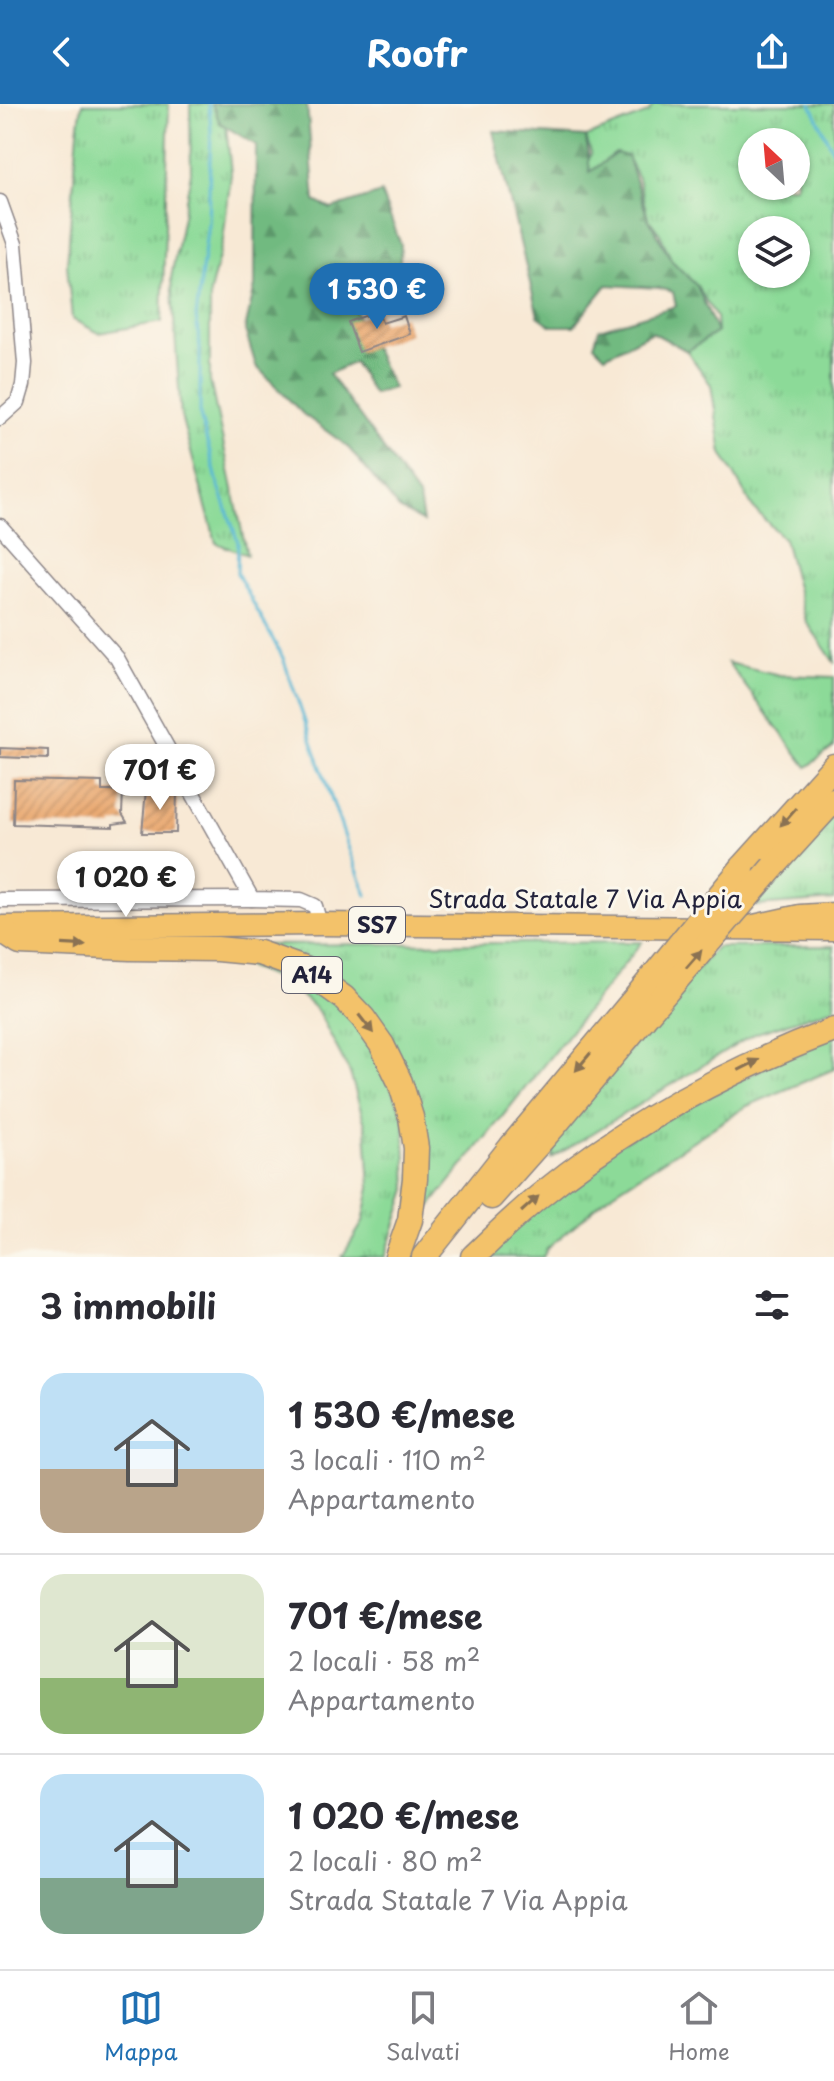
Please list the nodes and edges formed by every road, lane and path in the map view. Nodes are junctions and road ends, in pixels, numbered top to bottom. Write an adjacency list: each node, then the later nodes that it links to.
1 (0, 202): 2 (street)
2 (0, 418)
3 (0, 526): 6 (street)
4 (834, 766): 13 (highway, one-way to 13, bridge)
5 (834, 800): 13 (highway, one-way to 5, bridge)
6 (252, 899): 7 (street); 9 (street)
7 (0, 900)
8 (834, 915): 10 (highway)
9 (320, 924): 10 (highway, Strada Statale 7 Via Appia / SS7); 11 (highway, Strada Statale 7 Via Appia / SS7)
10 (754, 927): 12 (highway, Strada Statale 7 Via Appia / SS7)
11 (0, 928): 15 (highway, A14, one-way to 15)
12 (834, 929)
13 (638, 1010): 16 (highway, one-way to 16); 17 (highway)
14 (834, 1030): 18 (highway, one-way to 14)
15 (397, 1257)
16 (424, 1257)
17 (441, 1257)
18 (473, 1257)

